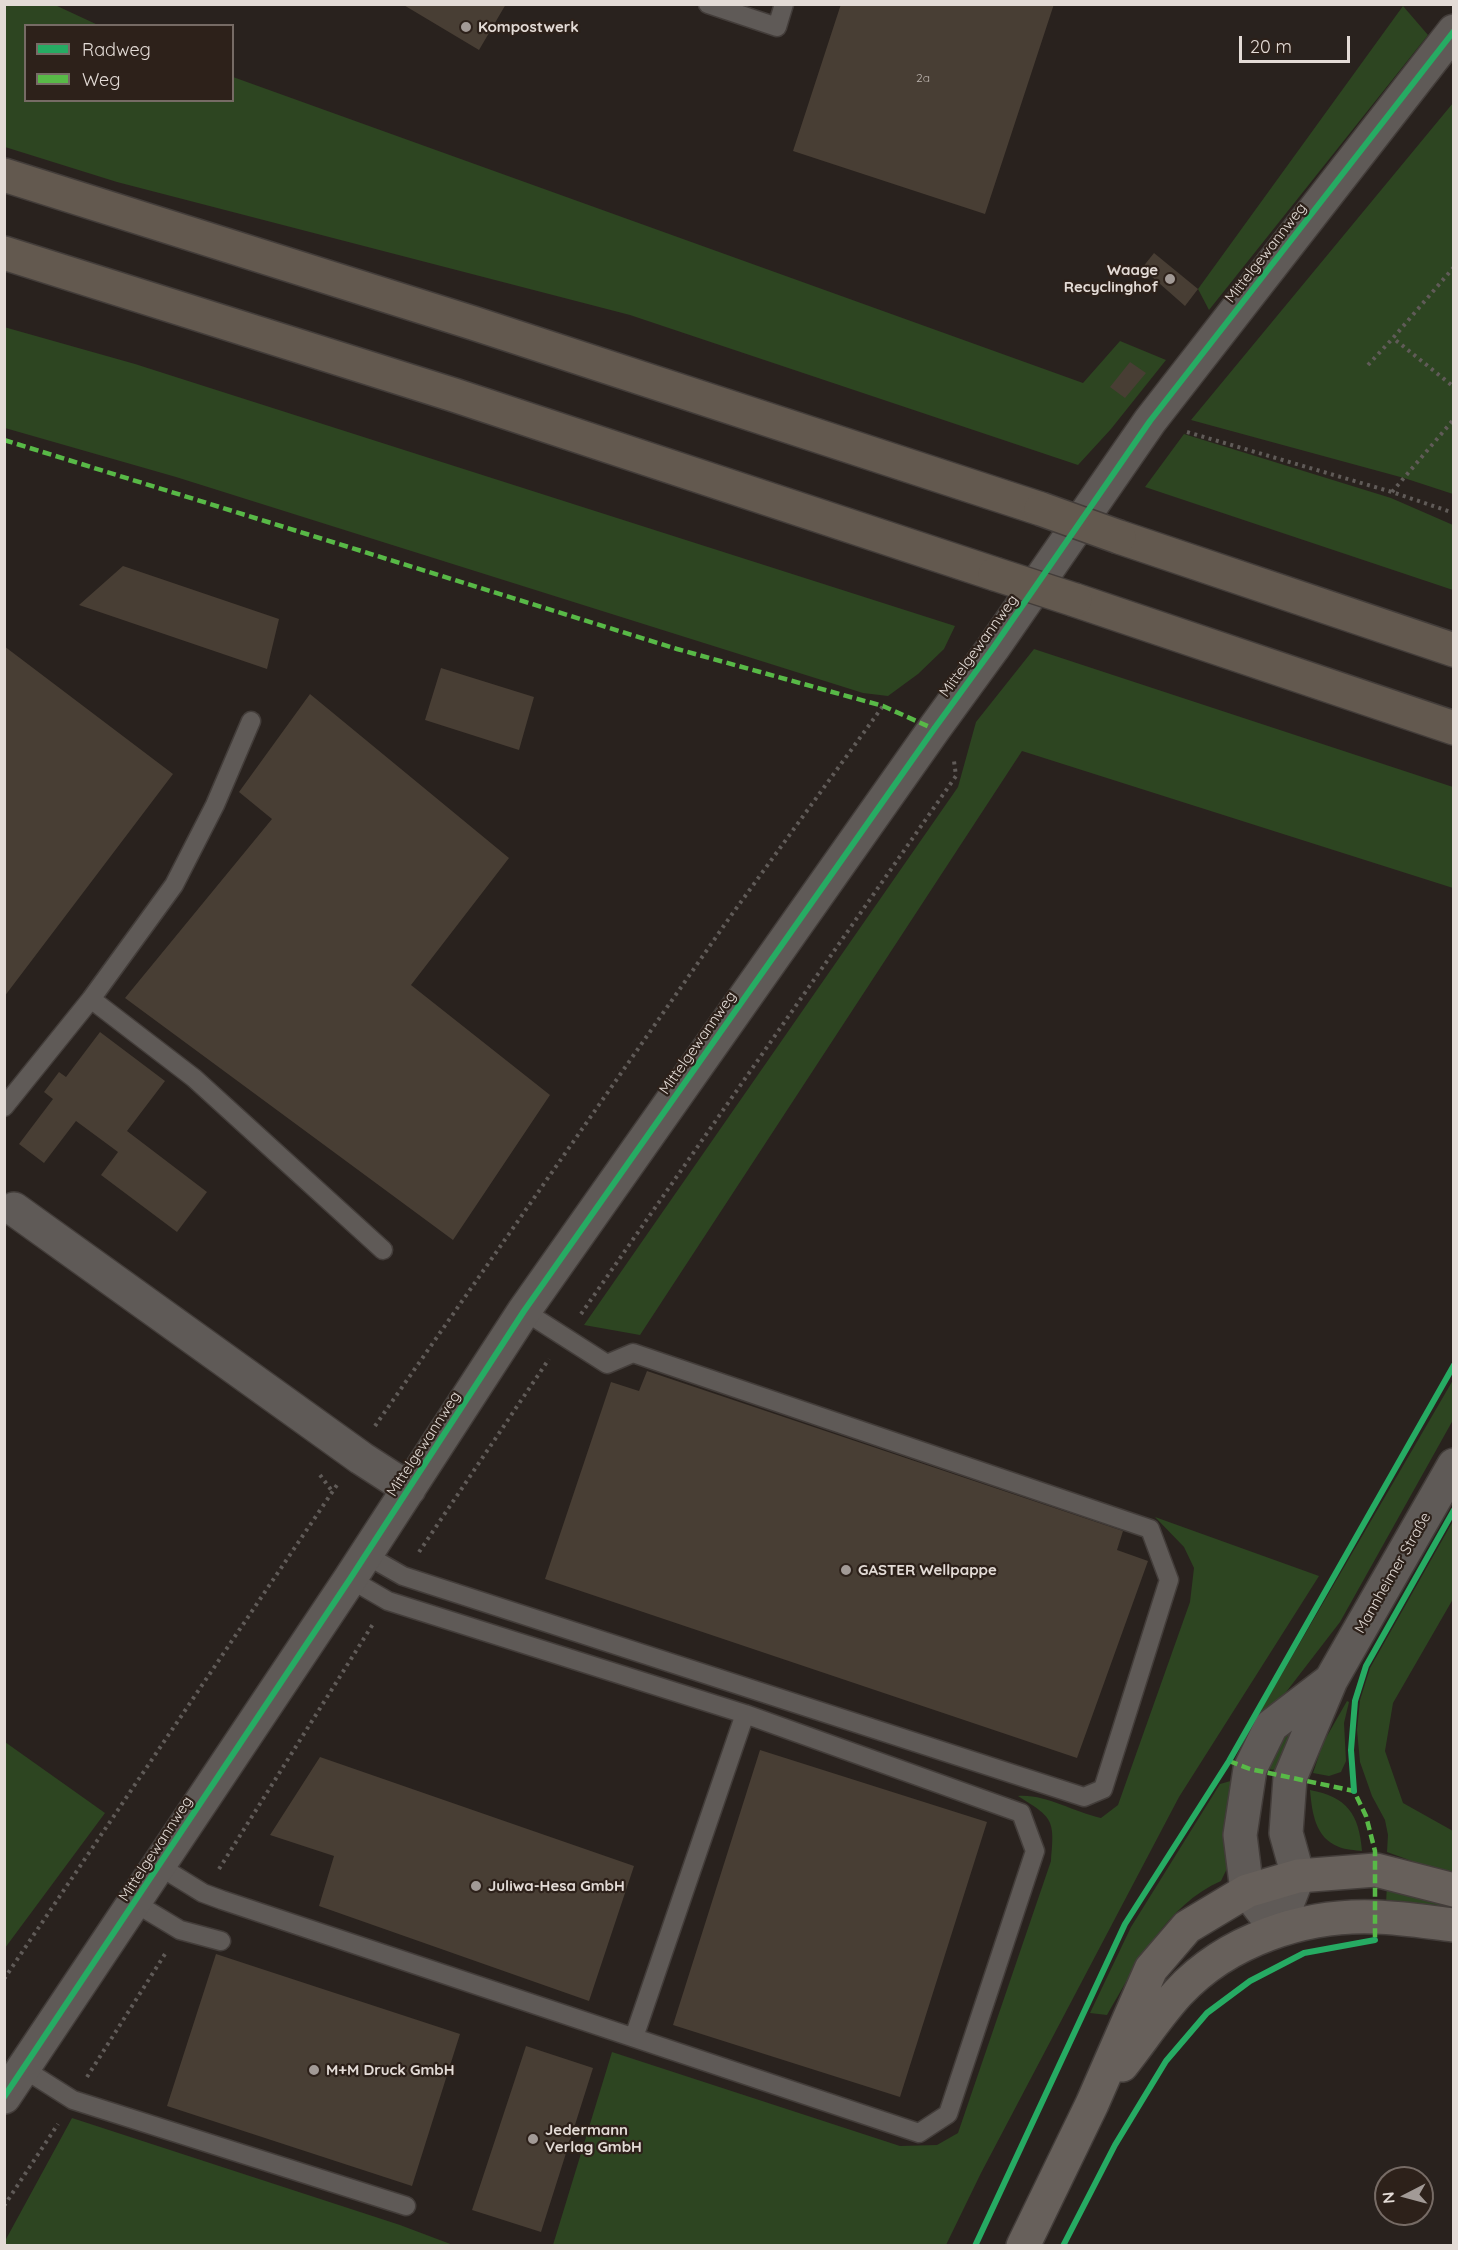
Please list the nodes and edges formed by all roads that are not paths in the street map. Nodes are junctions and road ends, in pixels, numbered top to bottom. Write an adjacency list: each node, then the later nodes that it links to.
1 (708, 4): 2 (lane)
2 (784, 4)
3 (1454, 31): 13 (street, Mittelgewannweg)
4 (4, 175): 6 (highway, bridge)
5 (4, 253): 8 (highway, bridge)
6 (1454, 650)
7 (251, 721): 9 (lane)
8 (1454, 728)
9 (91, 999): 10 (lane); 12 (lane)
10 (4, 1107)
11 (9, 1206): 15 (street, Mittelgewannweg)
12 (383, 1250)
13 (524, 1311): 15 (street, Mittelgewannweg); 16 (lane)
14 (1454, 1465): 17 (street, Mannheimer Straße)
15 (409, 1489): 16 (street, Mittelgewannweg)
16 (358, 1567): 18 (lane); 19 (street, Mittelgewannweg)
17 (1331, 1680): 20 (street, Mannheimer Straße); 22 (street, Mannheimer Straße)
18 (745, 1714): 27 (lane); 27 (lane)
19 (159, 1866): 23 (street, Mittelgewannweg); 27 (lane)
20 (1298, 1876): 21 (main road); 22 (main road); 25 (street)
21 (1454, 1890)
22 (1247, 1891): 25 (street); 30 (main road)
23 (135, 1903): 26 (lane); 28 (street, Mittelgewannweg)
24 (1454, 1925): 25 (main road)
25 (1277, 1930): 30 (main road)
26 (221, 1941)
27 (634, 2037)
28 (24, 2069): 29 (street, Mittelgewannweg); 31 (lane)
29 (4, 2097)
30 (1092, 2104): 32 (main road)
31 (406, 2206)
32 (1023, 2246)

